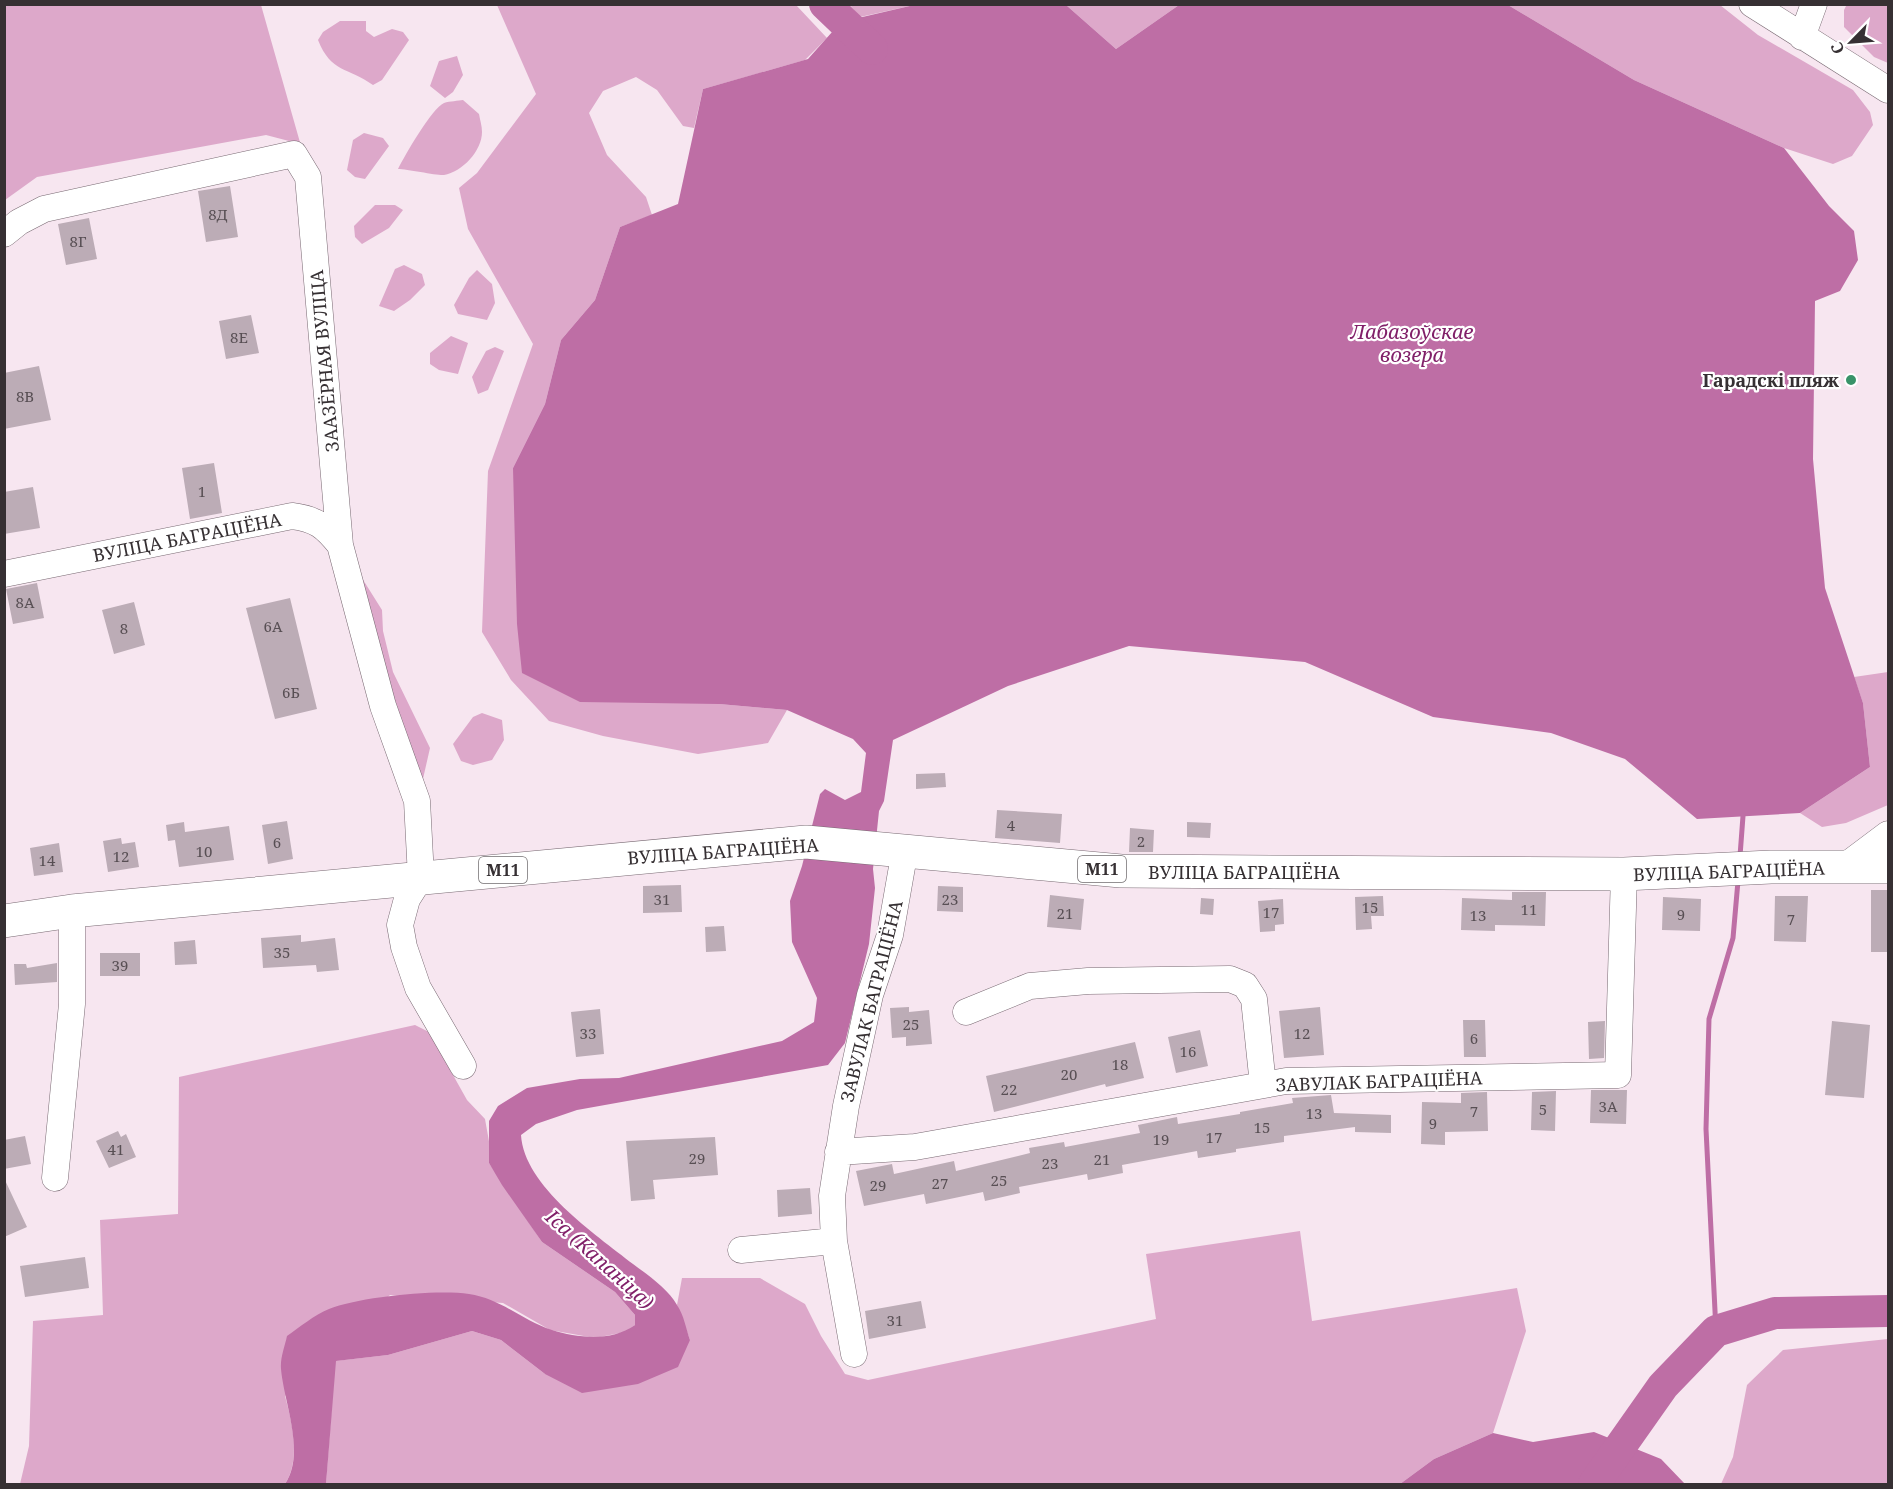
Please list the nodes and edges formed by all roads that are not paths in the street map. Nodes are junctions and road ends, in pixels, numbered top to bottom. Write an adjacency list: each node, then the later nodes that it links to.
1 (1752, 4): 3 (street)
2 (1814, 4): 3 (street)
3 (1802, 37): 4 (street)
4 (1888, 90)
5 (4, 234): 6 (street, ЗААЗЁРНАЯ ВУЛІЦА)
6 (340, 545): 7 (street, ВУЛІЦА БАГРАЦІЁНА); 13 (street, ВУЛІЦА БАГРАЦІЁНА)
7 (4, 573)
8 (1888, 834): 10 (street)
9 (892, 849): 12 (highway, ВУЛІЦА БАГРАЦІЁНА / М11); 13 (highway, ВУЛІЦА БАГРАЦІЁНА / М11); 19 (street, ЗАВУЛАК БАГРАЦІЁНА)
10 (1844, 867): 11 (highway, ВУЛІЦА БАГРАЦІЁНА / М11); 12 (highway, ВУЛІЦА БАГРАЦІЁНА / М11)
11 (1888, 867)
12 (1624, 874): 18 (street, ЗАВУЛАК БАГРАЦІЁНА)
13 (422, 877): 14 (highway, ВУЛІЦА БАГРАЦІЁНА / М11); 17 (street)
14 (72, 911): 15 (highway, ВУЛІЦА БАГРАЦІЁНА / М11); 20 (street)
15 (7, 920)
16 (966, 1012): 18 (street)
17 (463, 1066)
18 (1263, 1085): 19 (street, ЗАВУЛАК БАГРАЦІЁНА)
19 (838, 1152): 21 (street, ЗАВУЛАК БАГРАЦІЁНА)
20 (55, 1178)
21 (834, 1241): 22 (street); 23 (street, ЗАВУЛАК БАГРАЦІЁНА)
22 (741, 1250)
23 (854, 1354)

